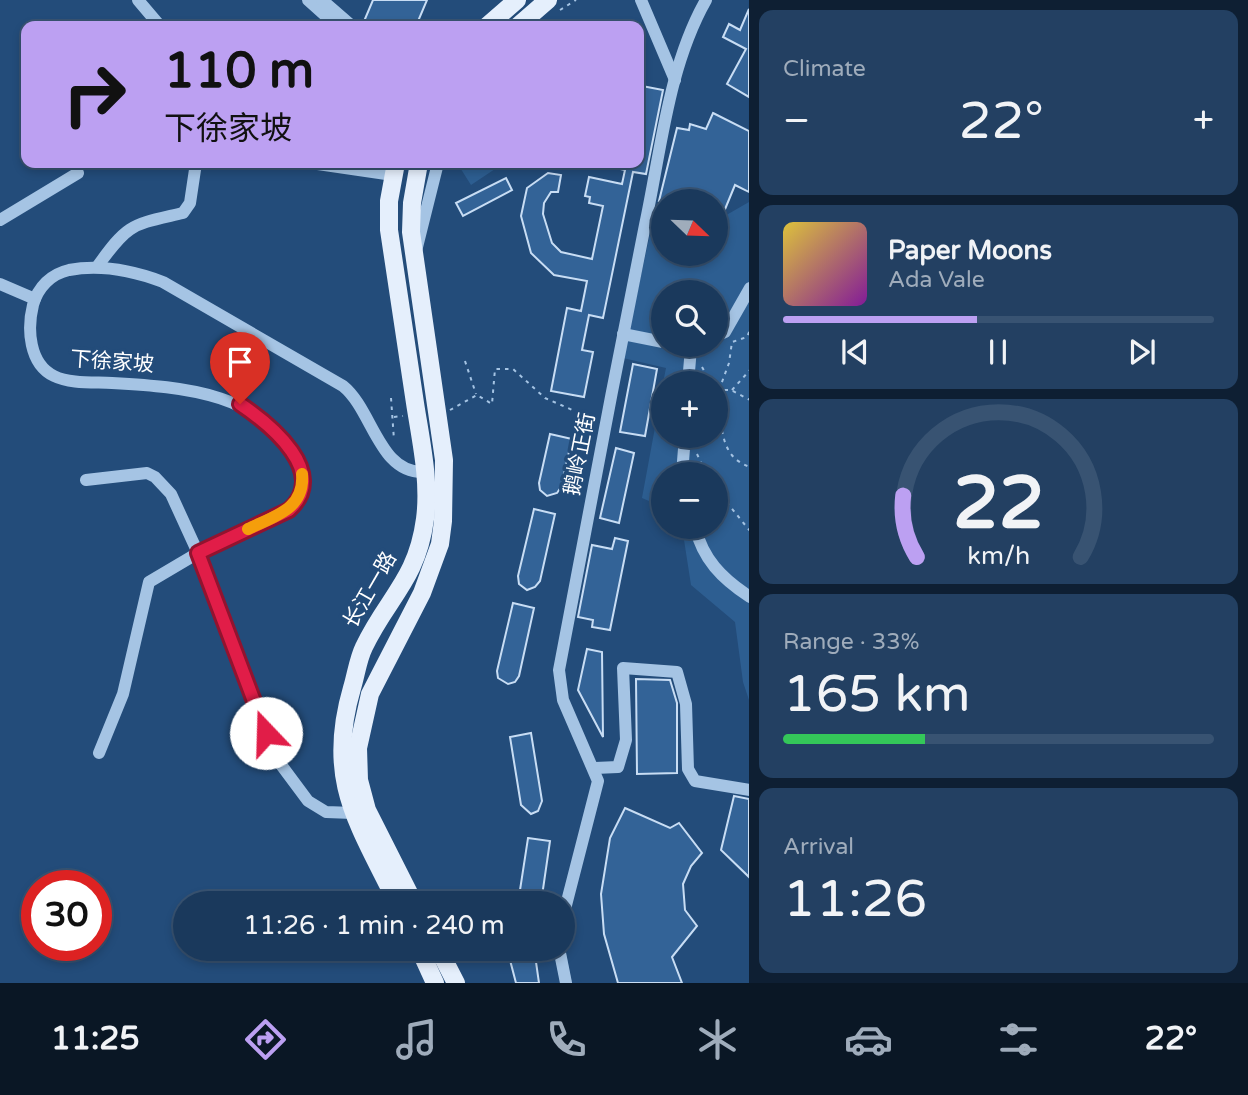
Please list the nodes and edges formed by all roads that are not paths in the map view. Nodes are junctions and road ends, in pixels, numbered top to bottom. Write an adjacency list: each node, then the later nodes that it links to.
1 (138, 0): 8 (street)
2 (308, 0): 9 (street)
3 (322, 0): 10 (street)
4 (517, 0): 11 (main road)
5 (548, 0): 12 (main road)
6 (641, 0): 13 (street)
7 (706, 0): 13 (street, 鹅岭正街)
8 (156, 21)
9 (331, 21)
10 (346, 21)
11 (493, 21)
12 (524, 21)
13 (675, 80): 26 (street, 鹅岭正街)
14 (195, 168): 21 (street)
15 (418, 168): 20 (main road)
16 (437, 168): 20 (street)
17 (395, 169): 28 (main road, 长江一路)
18 (78, 173): 19 (street)
19 (0, 220)
20 (414, 262): 38 (main road)
21 (97, 267): 24 (street); 28 (street)
22 (0, 284): 24 (street)
23 (749, 288): 25 (street)
24 (35, 299): 31 (street, 下徐家坡)
25 (728, 326)
26 (623, 334): 27 (street); 34 (street, 鹅岭正街)
27 (651, 340)
28 (425, 472): 36 (main road, 长江一路)
29 (86, 480): 31 (street)
30 (698, 539): 32 (street)
31 (198, 553): 33 (street); 36 (street)
32 (749, 597)
33 (99, 753)
34 (595, 768): 35 (street); 39 (street, 鹅岭正街)
35 (749, 790)
36 (353, 813): 37 (main road, 长江一路)
37 (391, 891)
38 (408, 891)
39 (570, 891)
40 (425, 961): 43 (main road)
41 (445, 961): 44 (main road)
42 (562, 961): 45 (street)
43 (435, 983)
44 (456, 983)
45 (566, 983)

